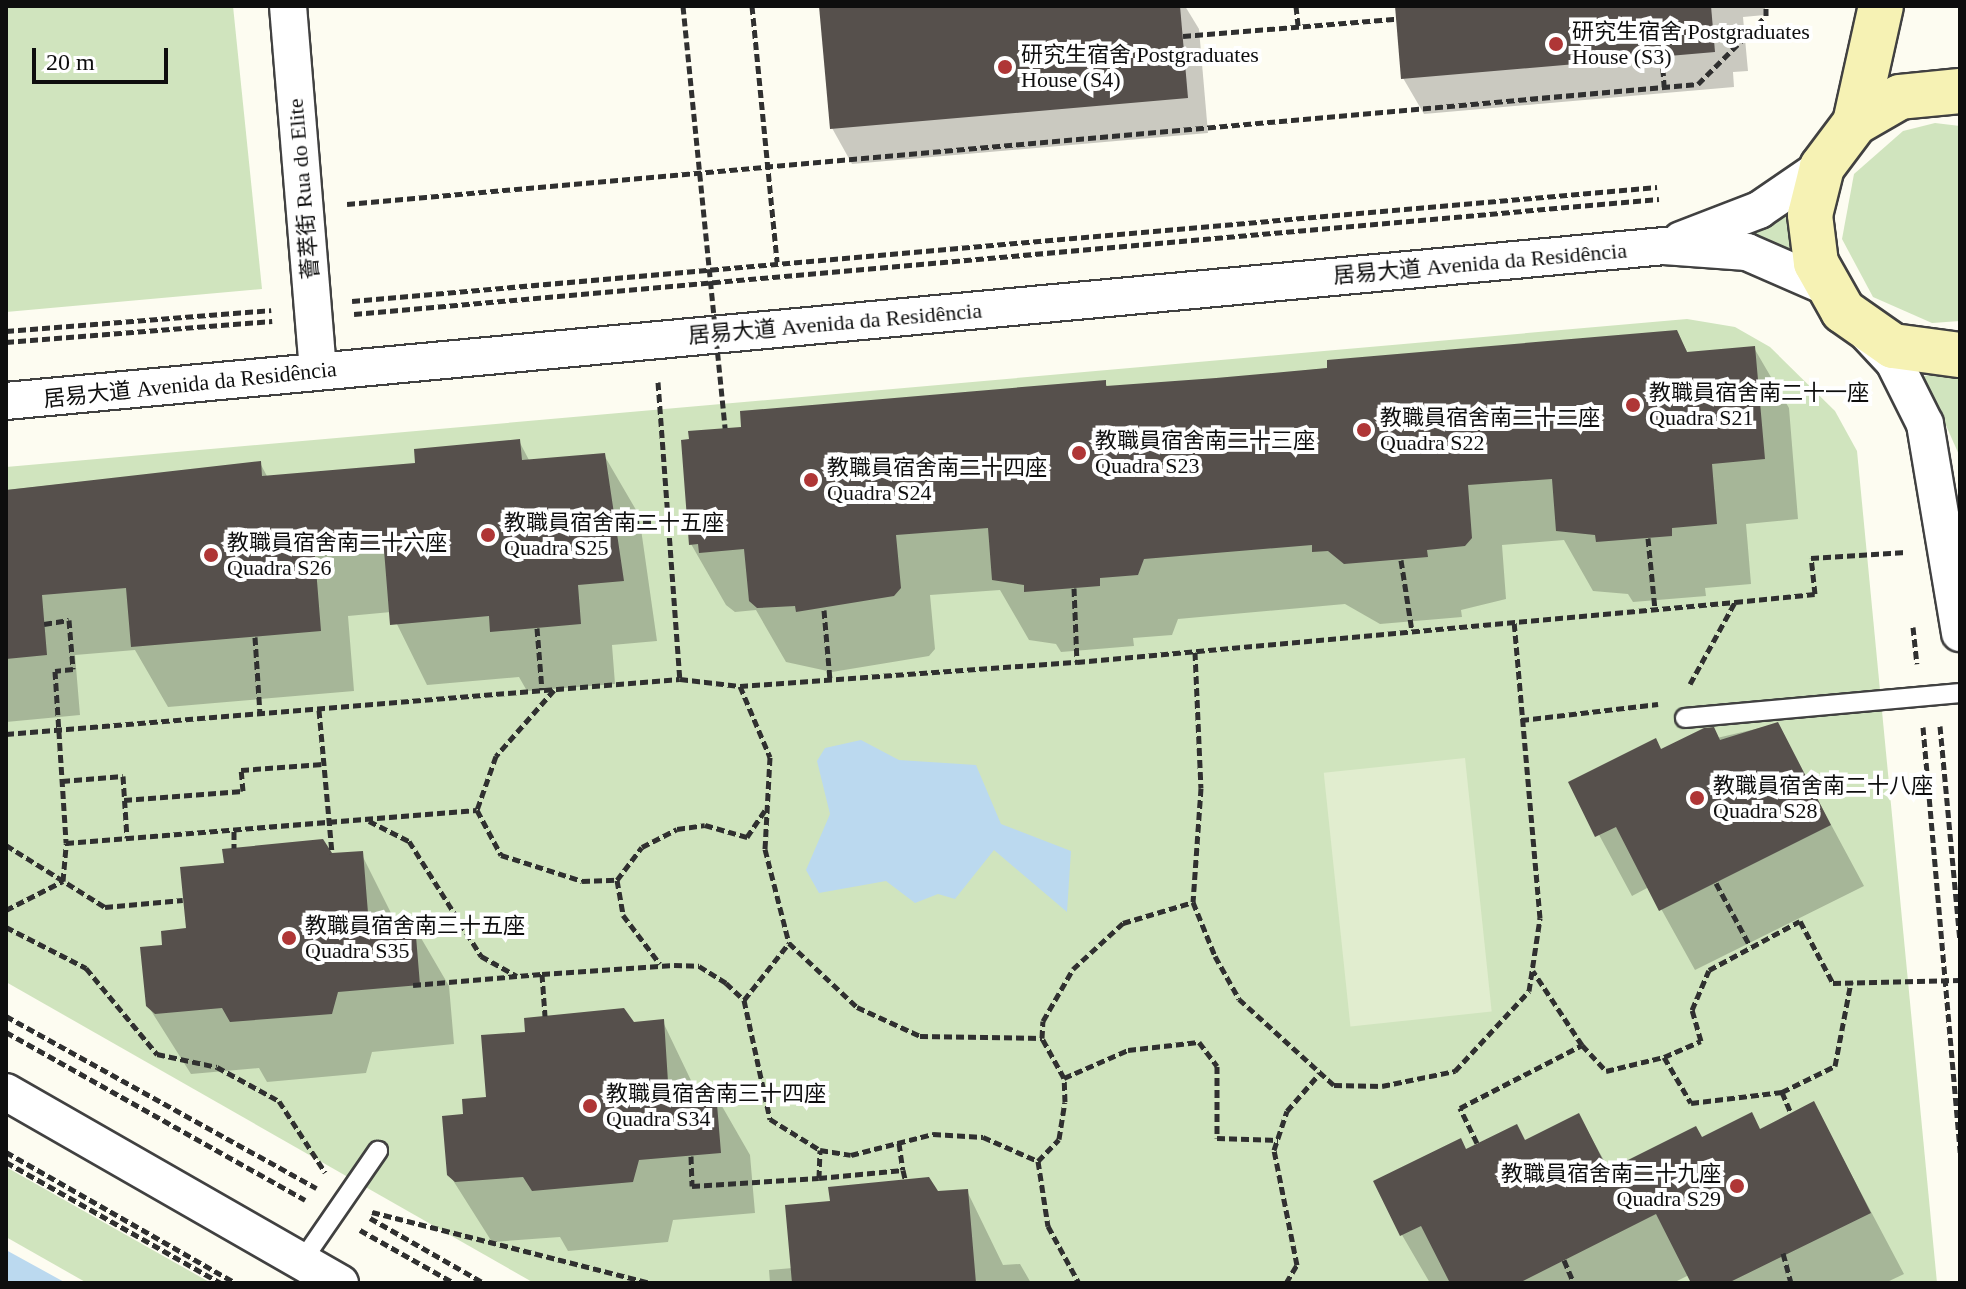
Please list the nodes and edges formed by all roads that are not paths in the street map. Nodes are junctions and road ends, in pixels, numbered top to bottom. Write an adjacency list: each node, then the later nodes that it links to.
1 (288, 6): 10 (street, 薈萃街 Rua do Elite)
2 (1881, 6): 4 (main road)
3 (1960, 91): 4 (main road)
4 (1855, 123): 5 (main road)
5 (1822, 167): 6 (street, 居易大道 Avenida da Residência); 7 (main road)
6 (1664, 246): 7 (street, 居易大道 Avenida da Residência); 10 (street, 居易大道 Avenida da Residência)
7 (1825, 286): 8 (main road)
8 (1867, 333): 9 (main road); 12 (street)
9 (1960, 355)
10 (318, 371): 11 (street, 居易大道 Avenida da Residência)
11 (6, 401)
12 (1960, 633)
13 (1960, 693): 14 (lane)
14 (1685, 718)
15 (6, 1092): 17 (street)
16 (378, 1151): 17 (lane)
17 (302, 1261): 18 (street)
18 (340, 1283)

